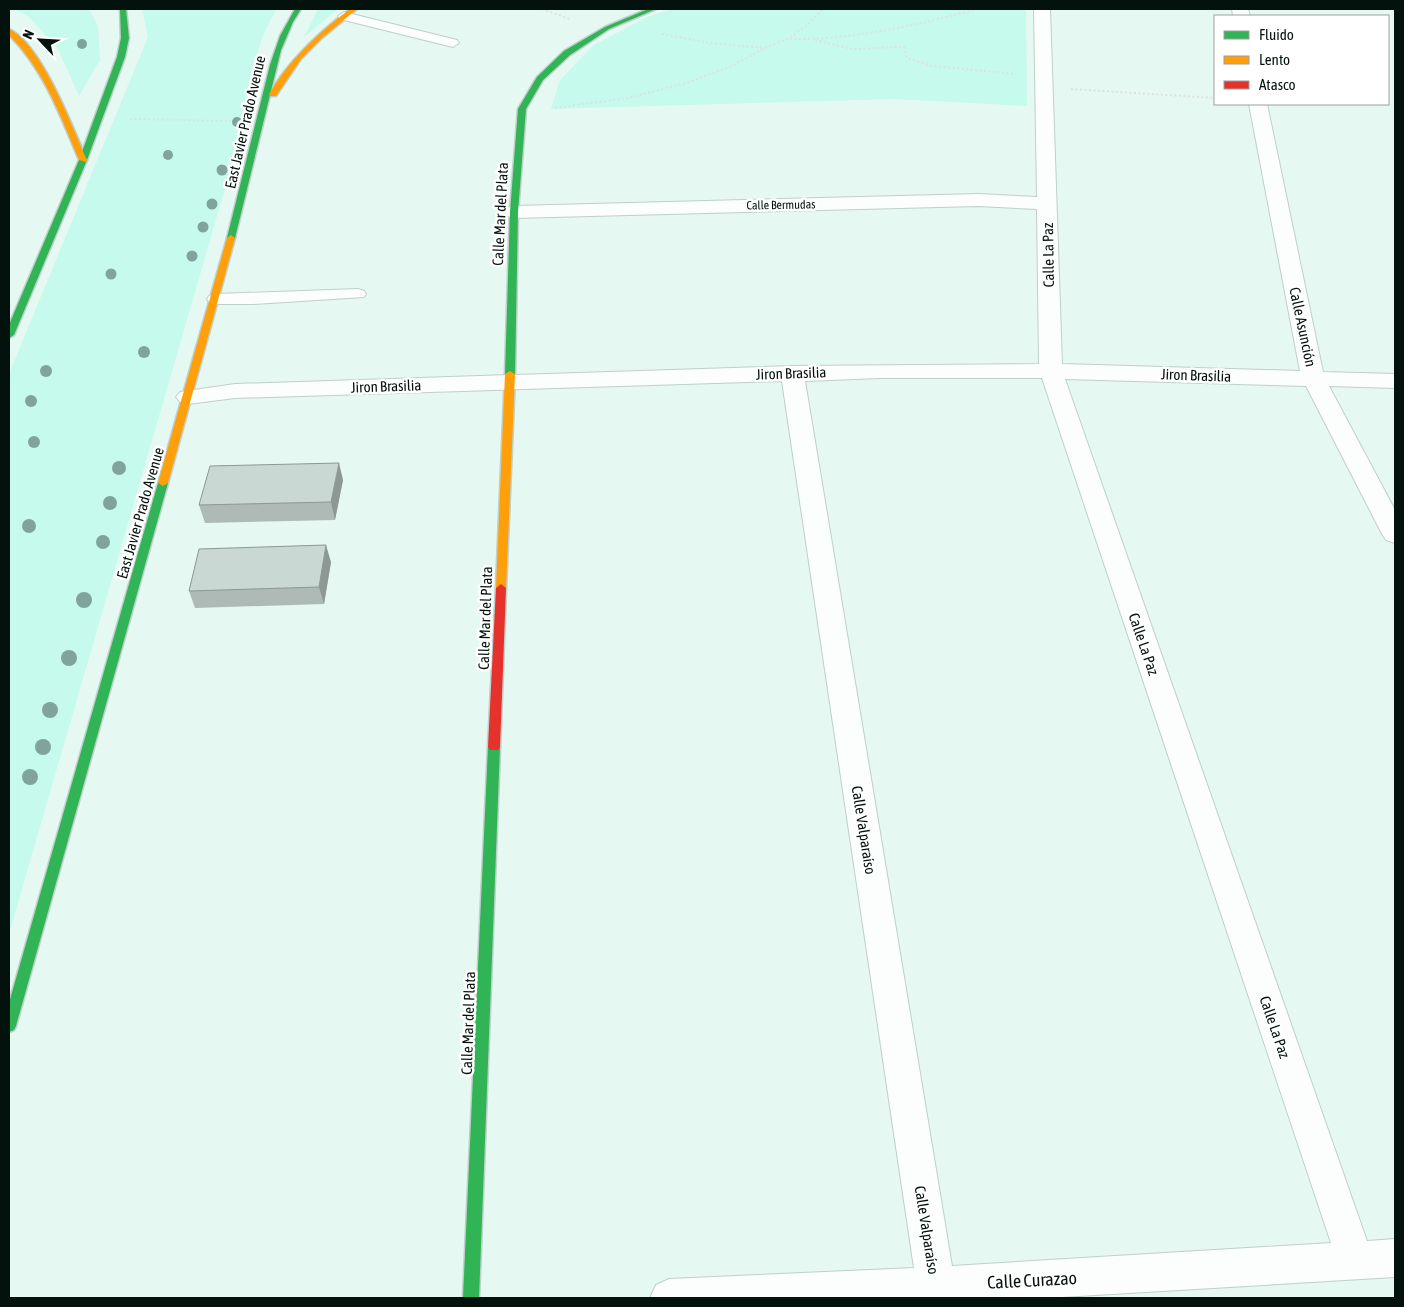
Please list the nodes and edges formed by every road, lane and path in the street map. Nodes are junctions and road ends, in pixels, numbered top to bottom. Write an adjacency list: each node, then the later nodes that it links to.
1 (123, 9): 19 (main road)
2 (298, 9): 20 (main road, East Javier Prado Avenue)
3 (653, 9): 8 (main road, Calle Mar del Plata)
4 (823, 9): 10 (path)
5 (978, 9): 11 (path)
6 (1042, 9): 15 (street, Calle La Paz)
7 (349, 13): 12 (lane); 20 (main road)
8 (607, 28): 13 (path); 18 (main road, Calle Mar del Plata)
9 (9, 31): 21 (main road)
10 (789, 38): 11 (path); 13 (path)
11 (815, 40): 14 (path)
12 (453, 43)
13 (765, 48): 18 (path)
14 (1016, 74)
15 (1044, 87): 16 (path); 22 (street, Calle La Paz)
16 (1214, 98)
17 (1258, 105): 29 (street, Calle Asunción)
18 (522, 109): 23 (main road, Calle Mar del Plata)
19 (97, 118): 20 (path); 21 (main road)
20 (262, 121): 25 (main road, East Javier Prado Avenue)
21 (83, 160): 26 (main road)
22 (1047, 203): 23 (street, Calle Bermudas); 27 (street, Calle La Paz)
23 (514, 212): 31 (main road, Calle Mar del Plata)
24 (358, 294): 25 (lane)
25 (215, 299): 32 (main road, East Javier Prado Avenue)
26 (9, 335)
27 (1051, 371): 28 (street, Jiron Brasilia); 29 (street, Jiron Brasilia); 36 (street, Calle La Paz)
28 (792, 373): 31 (street, Jiron Brasilia); 37 (street, Calle Valparaíso)
29 (1314, 379): 30 (street, Jiron Brasilia); 33 (street, Calle Asunción)
30 (1395, 381)
31 (510, 382): 32 (street, Jiron Brasilia); 38 (main road, Calle Mar del Plata)
32 (188, 397): 34 (main road, East Javier Prado Avenue)
33 (1395, 534)
34 (9, 1026)
35 (1395, 1258): 36 (street, Calle Curazao)
36 (1354, 1260): 37 (street, Calle Curazao)
37 (936, 1286): 39 (street, Calle Curazao)
38 (471, 1298)
39 (668, 1298)

